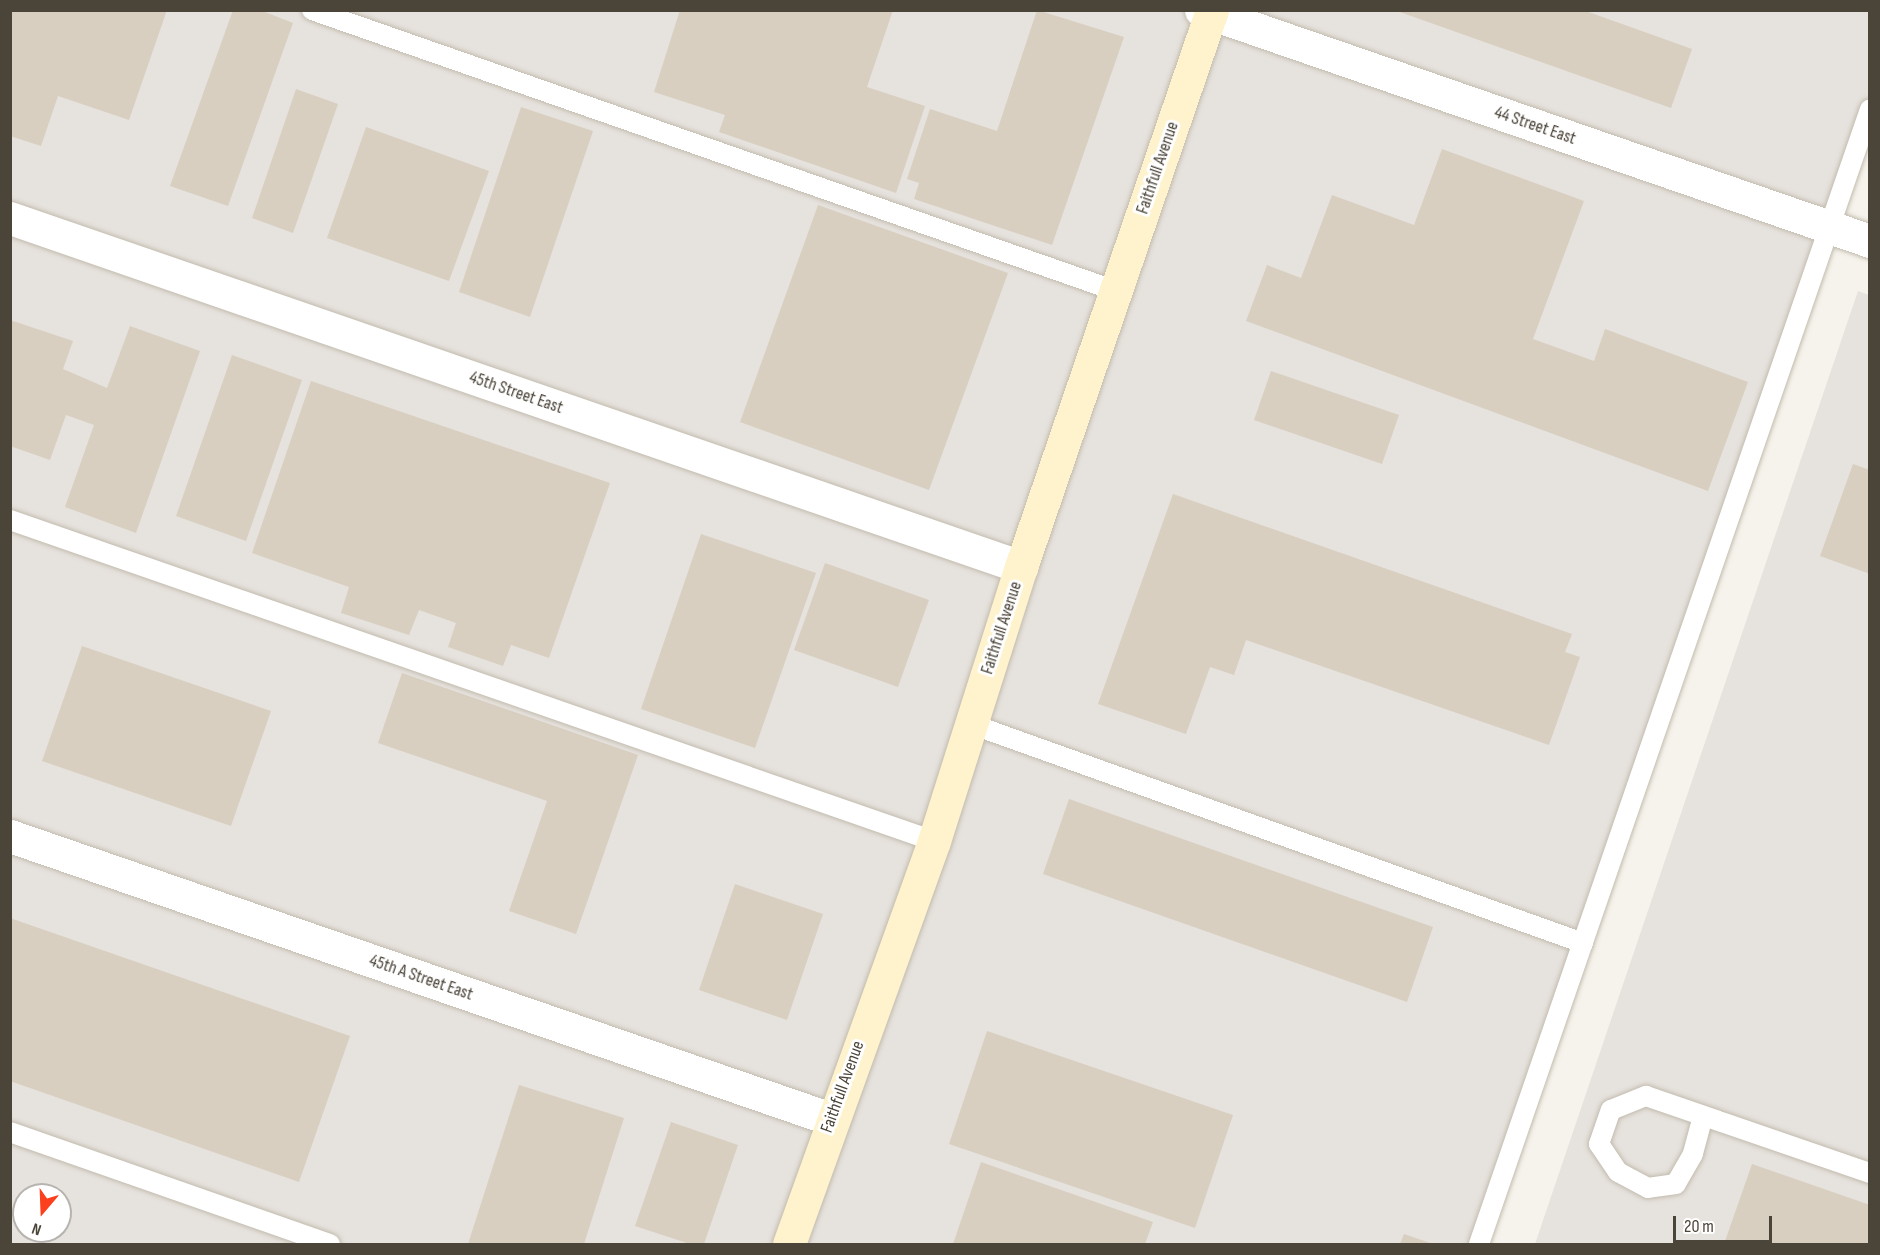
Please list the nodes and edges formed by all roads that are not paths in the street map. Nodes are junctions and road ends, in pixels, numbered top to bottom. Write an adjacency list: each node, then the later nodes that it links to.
1 (312, 10): 7 (lane)
2 (1208, 12): 5 (street, 44 Street East); 7 (street, Faithfull Avenue)
3 (1869, 109): 5 (lane)
4 (10, 218): 9 (street, 45th Street East)
5 (1829, 227): 6 (street, 44 Street East); 13 (lane)
6 (1869, 241)
7 (1116, 291): 9 (street, Faithfull Avenue)
8 (10, 520): 12 (lane)
9 (1021, 567): 10 (street, Faithfull Avenue)
10 (971, 724): 12 (street, Faithfull Avenue); 13 (lane)
11 (10, 836): 15 (street, 45th A Street East)
12 (934, 841): 15 (street, Faithfull Avenue)
13 (1583, 943): 20 (lane)
14 (1703, 1116): 14 (lane); 17 (lane)
15 (831, 1119): 19 (street, Faithfull Avenue)
16 (10, 1132): 18 (lane)
17 (1869, 1173)
18 (330, 1245)
19 (789, 1245)
20 (1479, 1245)

